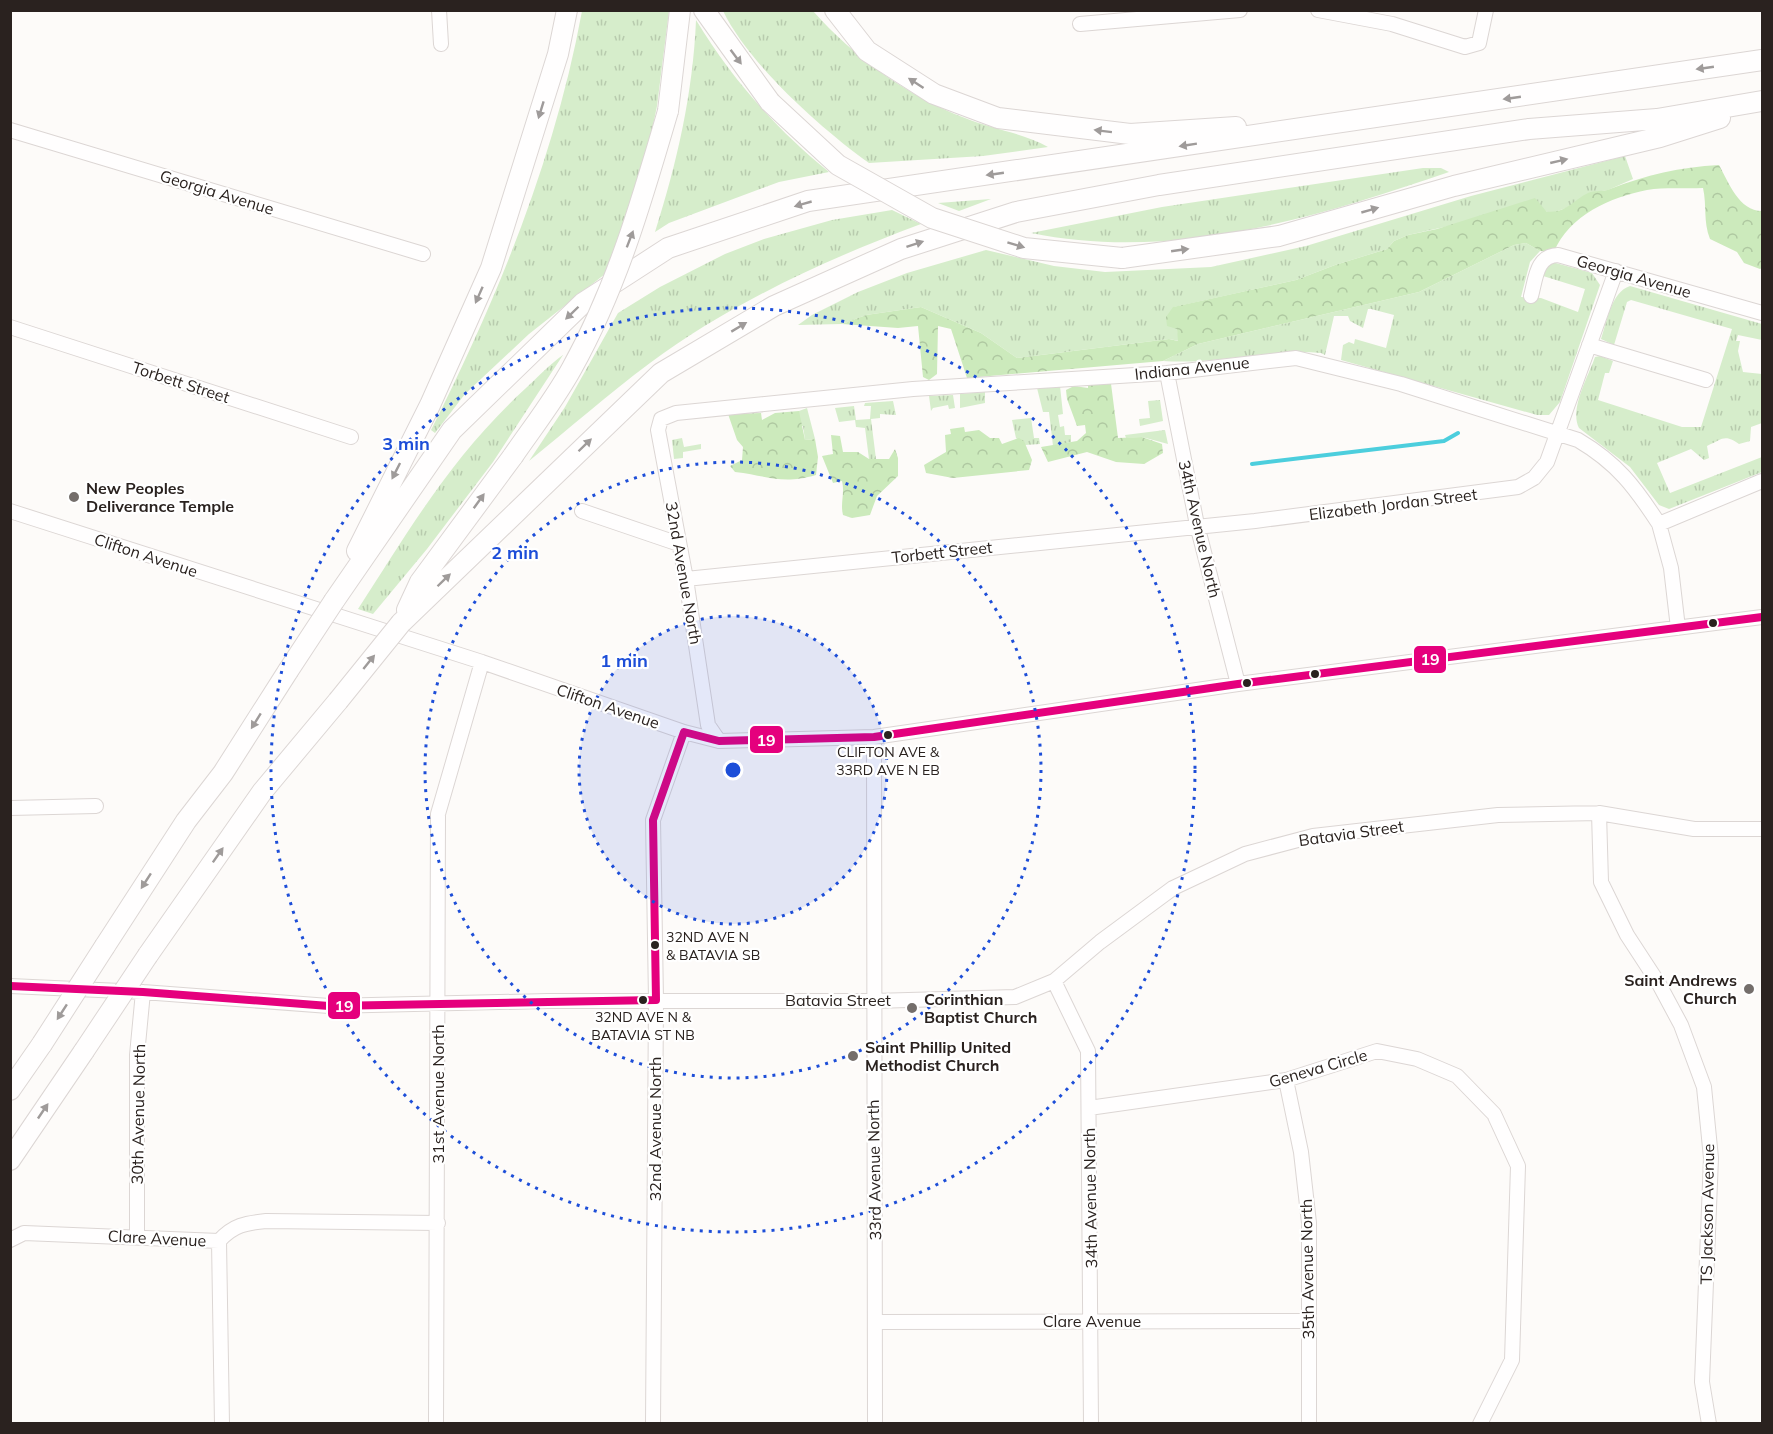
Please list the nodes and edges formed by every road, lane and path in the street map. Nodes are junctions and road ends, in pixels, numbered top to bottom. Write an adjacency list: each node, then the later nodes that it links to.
1 (439, 10): 10 (street)
2 (567, 10): 33 (highway, one-way to 33)
3 (680, 10): 35 (highway, one-way to 3, bridge)
4 (704, 10): 12 (highway, one-way to 12, bridge)
5 (835, 10): 13 (highway, one-way to 5)
6 (1240, 10): 9 (street)
7 (1318, 10): 8 (street)
8 (1486, 10)
9 (1080, 24)
10 (441, 44)
11 (1762, 60): 13 (highway, one-way to 13)
12 (1762, 103): 35 (highway, one-way to 12)
13 (1391, 115): 33 (highway, one-way to 33)
14 (10, 130): 15 (street, Georgia Avenue)
15 (423, 254)
16 (1616, 271): 17 (street, Georgia Avenue); 18 (street, Georgia Avenue); 20 (street, Elizabeth Jordan Street)
17 (1531, 296)
18 (1762, 313)
19 (10, 327): 25 (street, Torbett Street)
20 (1589, 345): 22 (street); 24 (street, Elizabeth Jordan Street)
21 (1167, 373): 23 (street, Indiana Avenue); 24 (street, Indiana Avenue); 30 (street, 34th Avenue North)
22 (1706, 380)
23 (676, 413): 31 (street, 32nd Avenue North)
24 (1558, 433): 29 (street, Indiana Avenue); 30 (street, Elizabeth Jordan Street)
25 (351, 437)
26 (1762, 481): 29 (street)
27 (10, 511): 37 (street, Clifton Avenue)
28 (582, 511): 31 (street)
29 (1659, 524): 36 (street, Indiana Avenue)
30 (1197, 525): 32 (street, Torbett Street); 38 (street, 34th Avenue North)
31 (679, 544): 32 (street, 32nd Avenue North)
32 (686, 579): 41 (street, 32nd Avenue North)
33 (334, 601): 53 (highway, one-way to 53, bridge)
34 (1762, 617): 36 (street, Clifton Avenue)
35 (401, 622): 55 (highway, one-way to 35, bridge)
36 (1678, 628): 38 (street, Clifton Avenue)
37 (482, 662): 39 (street, Clifton Avenue); 51 (street, 31st Avenue North)
38 (1238, 684): 40 (street, Clifton Avenue)
39 (684, 732): 41 (street, Clifton Avenue); 49 (street, 32nd Avenue North)
40 (874, 737): 41 (street, Clifton Avenue); 50 (street, 33rd Avenue North)
41 (718, 741)
42 (96, 806): 43 (street)
43 (10, 808)
44 (1599, 813): 45 (street, Batavia Street); 46 (street, Batavia Street); 70 (street, TS Jackson Avenue)
45 (1762, 829)
46 (1054, 981): 50 (street, Batavia Street); 54 (street, 34th Avenue North)
47 (10, 986): 48 (street, Batavia Street)
48 (143, 992): 51 (street, Batavia Street); 57 (street, 30th Avenue North)
49 (656, 1000): 50 (street, Batavia Street); 51 (street, Batavia Street); 65 (street, 32nd Avenue North)
50 (873, 1001): 62 (street, 33rd Avenue North)
51 (438, 1004): 56 (street, 31st Avenue North)
52 (1286, 1080): 54 (street, Geneva Circle); 61 (street, 35th Avenue North); 69 (street, Geneva Circle)
53 (10, 1090)
54 (1089, 1108): 60 (street, 34th Avenue North)
55 (10, 1160)
56 (438, 1223): 59 (street, Clare Avenue); 64 (street, 31st Avenue North)
57 (137, 1237): 58 (street, Clare Avenue); 59 (street, Clare Avenue)
58 (12, 1238)
59 (219, 1241): 63 (street)
60 (1091, 1320): 61 (street, Clare Avenue); 62 (street, Clare Avenue); 67 (street, 34th Avenue North)
61 (1308, 1321): 68 (street, 35th Avenue North)
62 (876, 1322): 66 (street, 33rd Avenue North)
63 (222, 1424)
64 (436, 1424)
65 (653, 1424)
66 (875, 1424)
67 (1090, 1424)
68 (1309, 1424)
69 (1480, 1424)
70 (1708, 1424)

